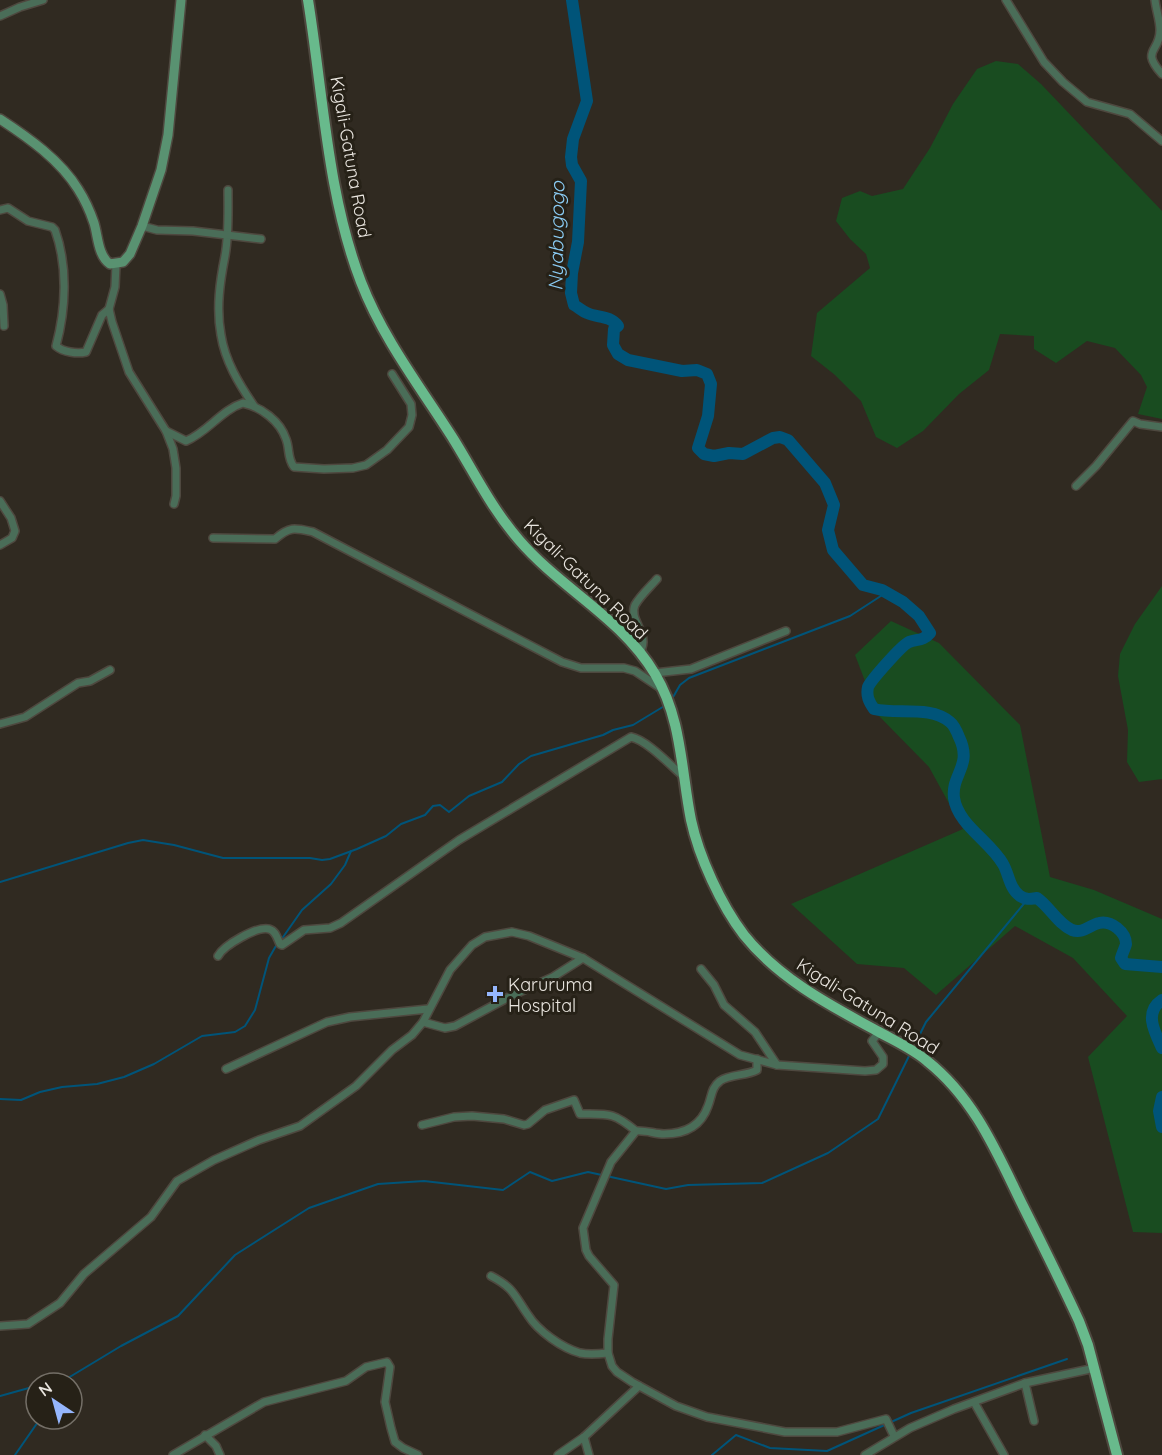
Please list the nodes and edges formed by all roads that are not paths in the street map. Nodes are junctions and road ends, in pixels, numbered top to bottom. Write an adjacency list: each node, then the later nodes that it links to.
1 (43, 0): 6 (street)
2 (181, 0): 12 (main road)
3 (308, 0): 30 (highway, Kigali-Gatuna Road)
4 (1006, 0): 9 (street)
5 (1155, 0): 7 (street)
6 (0, 16)
7 (1162, 74)
8 (0, 119): 15 (main road)
9 (1162, 141)
10 (228, 190): 13 (street)
11 (0, 210): 17 (street)
12 (142, 226): 13 (street); 15 (main road)
13 (227, 235): 14 (street); 20 (street)
14 (261, 239)
15 (116, 264): 17 (street)
16 (0, 294): 18 (street)
17 (109, 309): 22 (street)
18 (4, 326)
19 (392, 374): 20 (street)
20 (254, 406): 22 (street)
21 (1162, 428): 23 (street)
22 (166, 431): 25 (street)
23 (1076, 486)
24 (0, 501): 27 (street)
25 (174, 504)
26 (213, 538): 33 (street)
27 (0, 545)
28 (657, 579): 30 (street)
29 (786, 631): 32 (street)
30 (640, 652): 32 (highway, Kigali-Gatuna Road)
31 (110, 670): 34 (street)
32 (655, 674): 33 (highway, Kigali-Gatuna Road)
33 (664, 690): 35 (highway, Kigali-Gatuna Road)
34 (0, 724)
35 (684, 777): 36 (street); 41 (highway, Kigali-Gatuna Road)
36 (218, 956)
37 (583, 958): 39 (street); 40 (street); 42 (street)
38 (701, 969): 43 (street)
39 (428, 1009): 40 (street); 44 (street)
40 (423, 1022): 48 (street)
41 (879, 1032): 43 (street); 50 (highway, Kigali-Gatuna Road)
42 (757, 1059): 43 (street); 46 (street)
43 (777, 1065)
44 (226, 1069)
45 (422, 1125): 46 (street)
46 (636, 1131): 49 (street)
47 (491, 1275): 49 (street)
48 (0, 1326)
49 (608, 1353): 52 (street)
50 (1095, 1368): 51 (street); 65 (highway, Kigali-Gatuna Road)
51 (1025, 1383): 53 (street); 54 (street)
52 (639, 1386): 56 (street); 57 (street)
53 (974, 1402): 56 (street); 64 (street)
54 (1034, 1421)
55 (205, 1435): 59 (street); 60 (street); 61 (street)
56 (894, 1436): 58 (street)
57 (584, 1437): 62 (street); 63 (street)
58 (868, 1454)
59 (173, 1455)
60 (220, 1455)
61 (418, 1455)
62 (558, 1455)
63 (589, 1455)
64 (1004, 1455)
65 (1117, 1455)

